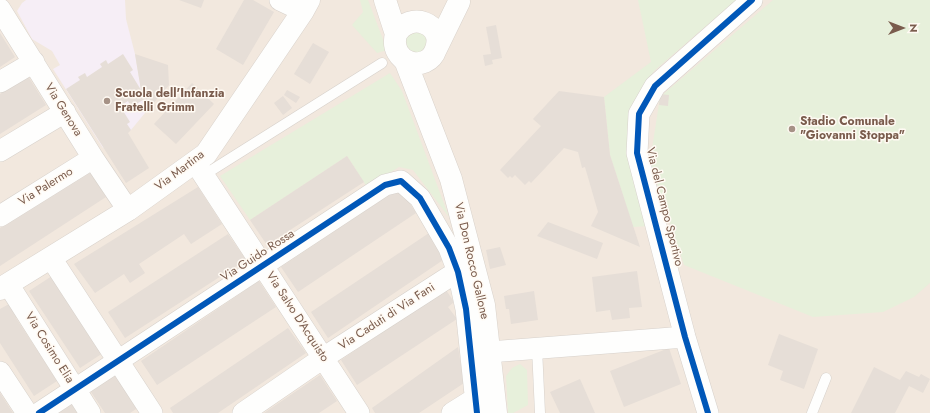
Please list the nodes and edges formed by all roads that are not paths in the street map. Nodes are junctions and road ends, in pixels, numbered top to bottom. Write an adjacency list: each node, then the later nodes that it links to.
1 (3, 0): 7 (street)
2 (280, 0): 8 (street)
3 (385, 0): 11 (main road)
4 (398, 0): 10 (main road)
5 (752, 0): 28 (street, Via del Campo Sportivo)
6 (460, 1): 10 (main road); 12 (main road)
7 (0, 2)
8 (306, 6): 21 (main road, Via Martina)
9 (0, 9): 14 (street, Via Genova)
10 (418, 21): 11 (main road); 12 (main road)
11 (396, 34): 13 (main road)
12 (435, 52): 13 (main road); 18 (main road)
13 (405, 60): 18 (main road, Via Don Rocco Gallone)
14 (34, 62): 16 (street); 17 (street, Via Genova)
15 (382, 63): 21 (lane)
16 (0, 82)
17 (65, 112): 19 (street); 20 (street, Via Genova)
18 (426, 114): 26 (main road, Via Don Rocco Gallone)
19 (0, 152)
20 (93, 158): 22 (street, Via Genova); 23 (street, Via Palermo)
21 (200, 169): 22 (main road, Via Martina); 25 (street, Via Salvo D'Acquisto)
22 (128, 210): 24 (main road, Via Martina)
23 (0, 216)
24 (51, 258): 27 (main road, Via Martina); 32 (street)
25 (263, 266): 26 (street, Via Guido Rossa); 31 (street, Via Salvo D'Acquisto); 32 (street, Via Guido Rossa)
26 (465, 267): 30 (main road, Via Don Rocco Gallone); 31 (street, Via Caduti di Via Fani); 36 (street)
27 (4, 287): 35 (street, Via Cosimo Elia)
28 (685, 337): 29 (street); 46 (street, Via del Campo Sportivo)
29 (537, 348): 30 (street); 45 (lane)
30 (489, 352): 44 (main road, Via Don Rocco Gallone)
31 (323, 358): 41 (street, Via Caduti di Via Fani); 42 (street, Via Salvo D'Acquisto)
32 (119, 362): 35 (street, Via Guido Rossa); 40 (street)
33 (0, 372): 37 (street)
34 (826, 378): 47 (lane)
35 (76, 390): 38 (street, Via Guido Rossa); 39 (street, Via Cosimo Elia)
36 (476, 405): 43 (street)
37 (26, 413)
38 (39, 413)
39 (90, 413)
40 (152, 413)
41 (243, 413)
42 (359, 413)
43 (452, 413)
44 (496, 413)
45 (540, 413)
46 (708, 413)
47 (812, 413)

